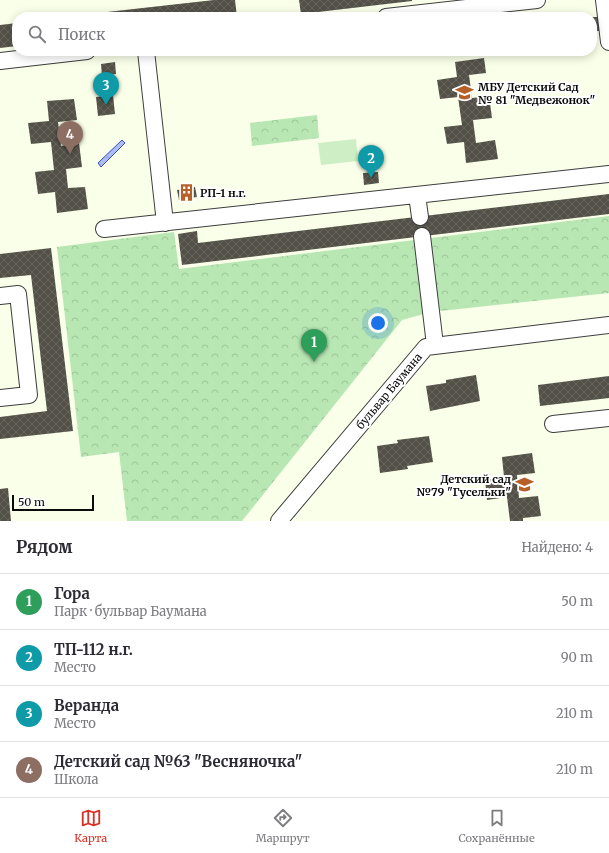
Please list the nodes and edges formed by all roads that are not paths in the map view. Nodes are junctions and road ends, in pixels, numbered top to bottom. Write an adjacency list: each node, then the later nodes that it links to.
1 (537, 0): 3 (street)
2 (604, 0): 4 (street)
3 (430, 12)
4 (609, 42)
5 (44, 56): 7 (street)
6 (147, 56): 11 (street)
7 (0, 61)
8 (609, 174): 9 (street)
9 (417, 195): 10 (street); 11 (street)
10 (420, 217)
11 (165, 223): 12 (street)
12 (104, 229)
13 (422, 236): 16 (street)
14 (0, 296): 17 (street)
15 (609, 325): 16 (street, бульвар Баумана)
16 (435, 345): 20 (street, бульвар Баумана)
17 (0, 398)
18 (609, 418): 19 (street)
19 (553, 424)
20 (279, 521)

